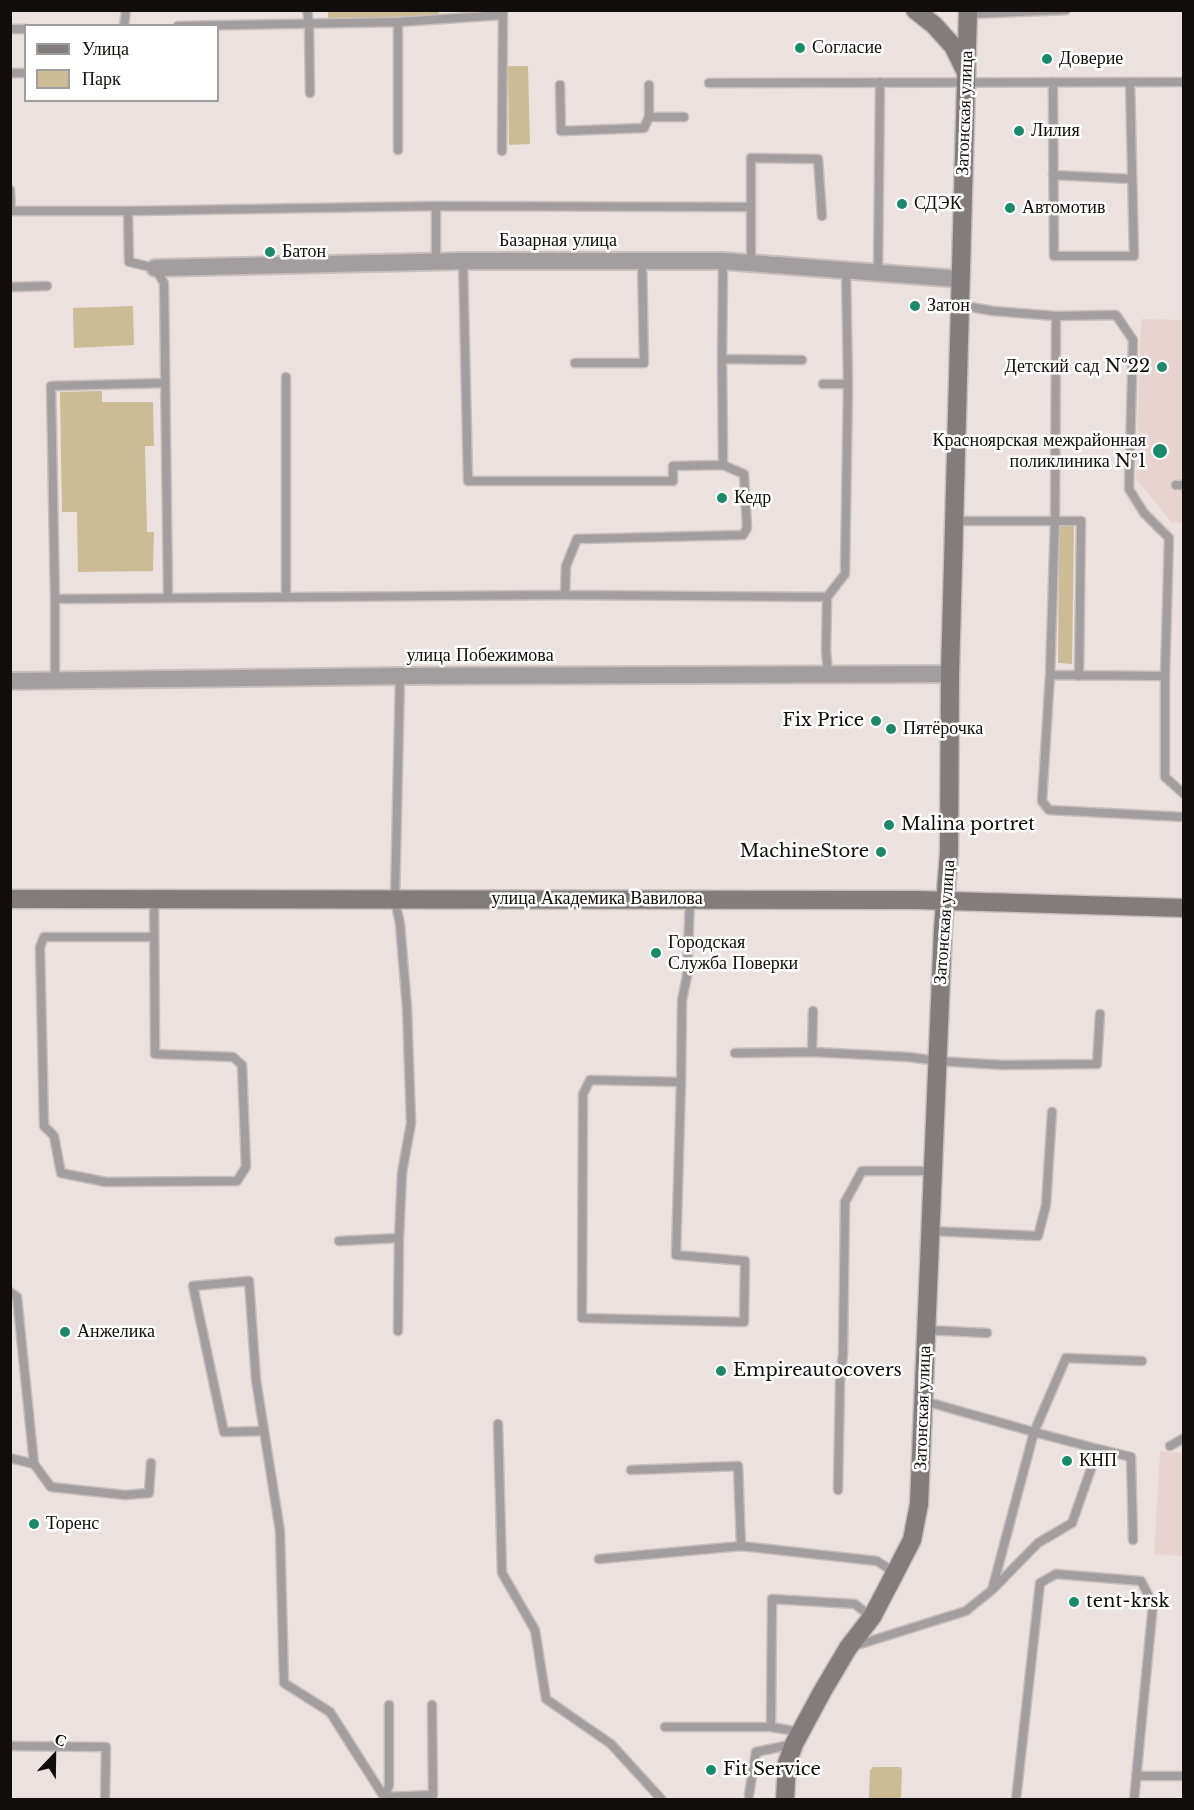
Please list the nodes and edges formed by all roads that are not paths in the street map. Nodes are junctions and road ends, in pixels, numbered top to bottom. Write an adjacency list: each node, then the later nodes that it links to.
1 (307, 10): 7 (lane)
2 (915, 10): 9 (main road)
3 (1066, 10): 4 (lane)
4 (968, 12): 9 (main road, Затонская улица)
5 (503, 13): 6 (lane); 21 (lane)
6 (398, 22): 7 (lane); 20 (lane)
7 (309, 23): 8 (lane); 17 (lane)
8 (219, 25)
9 (967, 78): 11 (lane); 12 (lane); 37 (main road, Затонская улица)
10 (1184, 81): 13 (lane)
11 (880, 82): 14 (lane); 36 (lane)
12 (1053, 82): 13 (lane); 22 (lane)
13 (1130, 82): 23 (lane)
14 (709, 83)
15 (560, 85): 18 (lane)
16 (648, 85): 18 (lane)
17 (310, 93)
18 (649, 117): 19 (lane)
19 (684, 117)
20 (398, 150)
21 (502, 151)
22 (1053, 175): 23 (lane); 23 (lane)
23 (1132, 179)
24 (10, 190): 27 (lane)
25 (436, 206): 26 (lane); 27 (lane); 32 (lane)
26 (751, 207): 28 (lane); 33 (lane)
27 (128, 212): 34 (lane)
28 (822, 216)
29 (463, 261): 30 (street, Базарная улица); 32 (street, Базарная улица); 49 (lane)
30 (642, 261): 31 (street, Базарная улица); 44 (lane)
31 (723, 261): 33 (street, Базарная улица); 42 (lane)
32 (436, 262): 34 (street, Базарная улица)
33 (751, 262): 35 (street, Базарная улица)
34 (155, 268): 46 (lane)
35 (846, 269): 36 (street, Базарная улица); 48 (lane)
36 (878, 273): 37 (street, Базарная улица)
37 (960, 279): 40 (main road, Затонская улица)
38 (47, 286): 39 (lane)
39 (10, 287)
40 (959, 305): 41 (lane); 50 (main road, Затонская улица)
41 (1056, 316): 51 (lane); 62 (lane)
42 (722, 359): 43 (lane); 49 (lane)
43 (802, 360)
44 (575, 363)
45 (286, 377): 53 (lane)
46 (165, 383): 54 (lane); 56 (lane)
47 (823, 384): 48 (lane)
48 (848, 384): 55 (lane)
49 (723, 465): 52 (lane)
50 (956, 521): 51 (lane); 58 (main road, Затонская улица)
51 (1055, 521): 59 (lane); 61 (lane)
52 (565, 595): 53 (lane); 55 (lane)
53 (286, 596): 54 (lane)
54 (168, 597): 56 (lane)
55 (827, 597): 57 (lane)
56 (55, 599): 64 (lane)
57 (828, 673): 58 (street, улица Побежимова); 60 (street, улица Побежимова)
58 (950, 674): 71 (main road, Затонская улица)
59 (1050, 675): 61 (lane); 66 (lane)
60 (400, 676): 64 (street, улица Побежимова); 70 (lane)
61 (1079, 676): 62 (lane)
62 (1165, 676): 65 (lane)
63 (10, 681): 64 (street, улица Побежимова)
64 (55, 681)
65 (1184, 794)
66 (1184, 817)
67 (154, 898): 69 (main road, улица Академика Вавилова); 70 (main road, улица Академика Вавилова); 73 (lane)
68 (690, 898): 70 (main road, улица Академика Вавилова); 71 (main road, улица Академика Вавилова); 79 (lane)
69 (10, 899)
70 (395, 900): 83 (lane)
71 (945, 900): 72 (main road, улица Академика Вавилова); 78 (main road, Затонская улица)
72 (1184, 908)
73 (153, 938): 73 (lane)
74 (813, 1011): 76 (lane)
75 (1100, 1014): 78 (lane)
76 (812, 1052): 77 (lane); 78 (lane)
77 (735, 1053)
78 (937, 1061): 81 (main road, Затонская улица)
79 (681, 1082): 79 (lane)
80 (1052, 1112): 82 (lane)
81 (934, 1171): 82 (main road, Затонская улица); 101 (lane)
82 (931, 1231): 86 (main road, Затонская улица)
83 (399, 1238): 84 (lane); 87 (lane)
84 (339, 1241)
85 (10, 1292): 99 (lane)
86 (926, 1330): 88 (lane); 90 (main road, Затонская улица)
87 (398, 1331)
88 (987, 1333)
89 (1142, 1361): 93 (lane)
90 (923, 1401): 93 (lane); 105 (main road, Затонская улица)
91 (498, 1424): 120 (lane)
92 (264, 1431): 92 (lane); 118 (lane)
93 (1034, 1432): 96 (lane); 106 (lane)
94 (1184, 1438): 95 (lane)
95 (1170, 1446)
96 (1098, 1449): 102 (lane); 106 (lane)
97 (10, 1458): 99 (lane)
98 (151, 1463): 99 (lane)
99 (34, 1464)
100 (631, 1470): 103 (lane)
101 (837, 1490)
102 (1133, 1540)
103 (741, 1546): 104 (lane); 105 (lane)
104 (599, 1559)
105 (895, 1574): 107 (main road, Затонская улица)
106 (992, 1590): 108 (lane)
107 (872, 1617): 108 (main road, Затонская улица); 112 (lane)
108 (848, 1648): 113 (main road, Затонская улица)
109 (389, 1705): 118 (lane)
110 (432, 1705): 118 (lane)
111 (665, 1727): 112 (lane)
112 (771, 1727): 113 (lane)
113 (797, 1738): 117 (lane); 121 (main road, Затонская улица)
114 (10, 1746): 119 (lane)
115 (1137, 1776): 116 (lane); 122 (lane); 123 (lane)
116 (1184, 1776)
117 (749, 1795)
118 (386, 1798)
119 (105, 1800)
120 (662, 1800)
121 (785, 1800)
122 (1016, 1800)
123 (1134, 1800)

